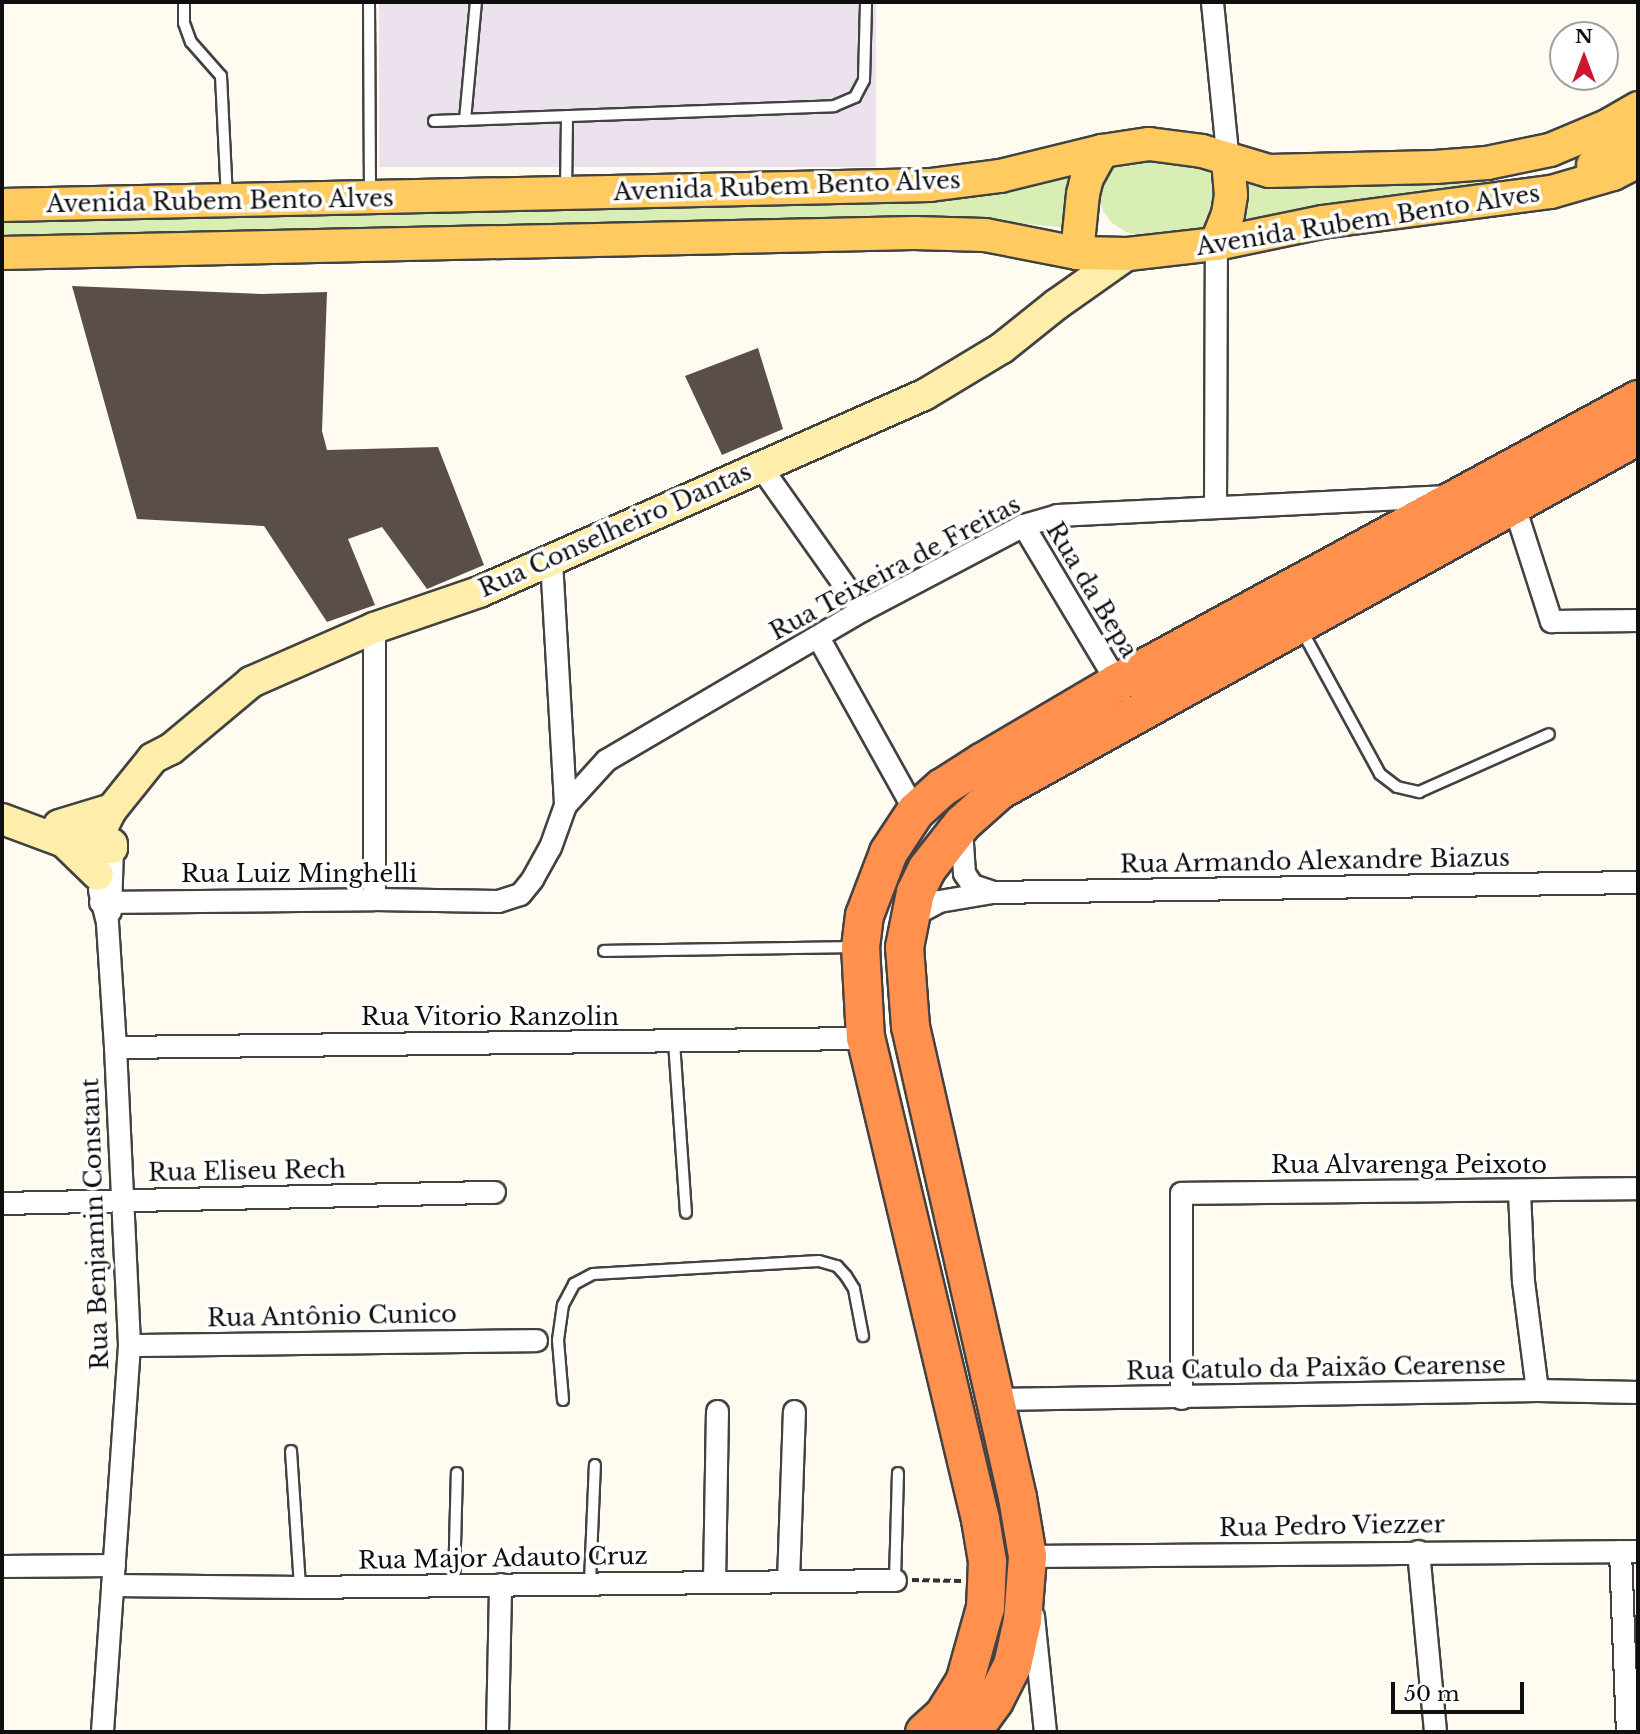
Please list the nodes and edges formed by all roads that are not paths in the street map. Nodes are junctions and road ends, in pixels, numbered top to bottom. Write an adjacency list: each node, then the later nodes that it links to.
1 (184, 2): 17 (lane)
2 (369, 2): 16 (lane)
3 (476, 2): 8 (lane)
4 (866, 2): 7 (lane)
5 (1212, 2): 12 (street)
6 (1638, 108): 12 (main road, Avenida Rubem Bento Alves)
7 (567, 116): 8 (lane); 15 (lane)
8 (465, 120): 9 (lane)
9 (434, 121)
10 (1638, 135): 14 (main road)
11 (1102, 151): 12 (main road, Avenida Rubem Bento Alves); 15 (main road, Avenida Rubem Bento Alves); 22 (main road)
12 (1228, 161): 19 (main road)
13 (1638, 161): 14 (main road, Avenida Rubem Bento Alves)
14 (1551, 192): 19 (main road, Avenida Rubem Bento Alves)
15 (566, 194): 16 (main road, Avenida Rubem Bento Alves)
16 (370, 198): 17 (main road, Avenida Rubem Bento Alves)
17 (227, 201): 18 (main road, Avenida Rubem Bento Alves)
18 (2, 205)
19 (1216, 244): 21 (main road, Avenida Rubem Bento Alves); 28 (street)
20 (2, 253): 22 (main road, Avenida Rubem Bento Alves)
21 (1128, 254): 22 (main road, Avenida Rubem Bento Alves); 23 (street, Rua Conselheiro Dantas)
22 (1067, 258): 23 (street)
23 (1057, 304): 26 (street, Rua Conselheiro Dantas)
24 (1638, 399): 27 (highway)
25 (1638, 435): 29 (highway)
26 (760, 466): 31 (street, Rua Conselheiro Dantas); 32 (street)
27 (1461, 495): 28 (street, Rua Teixeira de Freitas); 37 (highway)
28 (1215, 506): 30 (street, Rua Teixeira de Freitas)
29 (1514, 506): 33 (street); 34 (highway)
30 (1023, 526): 32 (street, Rua Teixeira de Freitas); 37 (street, Rua da Bepa)
31 (551, 560): 35 (street, Rua Conselheiro Dantas); 40 (street)
32 (862, 610): 36 (street, Rua Teixeira de Freitas)
33 (1638, 620)
34 (1298, 624): 38 (lane); 43 (highway)
35 (374, 628): 45 (street, Rua Conselheiro Dantas); 48 (street)
36 (818, 637): 40 (street, Rua Teixeira de Freitas); 41 (street)
37 (1117, 682): 41 (highway)
38 (1549, 734)
39 (2, 803): 44 (street)
40 (565, 805): 49 (street, Rua Teixeira de Freitas)
41 (915, 811): 51 (highway)
42 (2, 819): 44 (street)
43 (962, 823): 47 (street); 50 (highway)
44 (62, 833): 45 (street); 45 (street)
45 (105, 857): 48 (street, Rua Luiz Minghelli); 55 (street, Rua Benjamin Constant)
46 (1638, 882): 47 (street, Rua Armando Alexandre Biazus)
47 (992, 892): 50 (street, Rua Armando Alexandre Biazus)
48 (374, 899): 49 (street, Rua Luiz Minghelli)
49 (498, 901)
50 (909, 917): 69 (highway)
51 (859, 947): 52 (lane); 53 (highway)
52 (604, 951)
53 (865, 1038): 54 (street, Rua Vitorio Ranzolin); 91 (highway)
54 (674, 1042): 55 (street, Rua Vitorio Ranzolin); 61 (lane)
55 (115, 1047): 59 (street, Rua Benjamin Constant)
56 (1638, 1188): 57 (street, Rua Alvarenga Peixoto)
57 (1519, 1191): 66 (street); 68 (street, Rua Alvarenga Peixoto)
58 (494, 1192): 59 (street, Rua Eliseu Rech)
59 (122, 1199): 60 (street, Rua Eliseu Rech); 65 (street, Rua Benjamin Constant)
60 (2, 1203)
61 (686, 1213)
62 (863, 1336): 64 (lane)
63 (536, 1340): 64 (lane); 65 (street, Rua Antônio Cunico)
64 (558, 1340): 70 (lane)
65 (129, 1345): 81 (street, Rua Benjamin Constant)
66 (1537, 1390): 67 (street, Rua Catulo da Paixão Cearense); 68 (street, Rua Catulo da Paixão Cearense)
67 (1638, 1391)
68 (1181, 1398): 69 (street, Rua Catulo da Paixão Cearense)
69 (995, 1399): 79 (highway)
70 (563, 1400)
71 (794, 1410): 83 (street)
72 (717, 1411): 85 (street)
73 (291, 1451): 88 (lane)
74 (596, 1465): 84 (lane)
75 (457, 1473): 86 (lane)
76 (898, 1473): 82 (lane)
77 (1418, 1551): 78 (street, Rua Pedro Viezzer); 79 (street, Rua Pedro Viezzer); 94 (street)
78 (1629, 1551): 95 (street)
79 (1027, 1556): 92 (highway); 93 (street)
80 (2, 1566): 81 (street, Rua Major Adauto Cruz)
81 (113, 1575): 88 (street, Rua Major Adauto Cruz); 89 (street, Rua Benjamin Constant)
82 (895, 1580): 83 (street, Rua Major Adauto Cruz)
83 (788, 1581): 85 (street, Rua Major Adauto Cruz)
84 (590, 1582): 85 (street, Rua Major Adauto Cruz); 87 (street, Rua Major Adauto Cruz)
85 (714, 1582)
86 (454, 1584): 87 (street, Rua Major Adauto Cruz); 88 (street, Rua Major Adauto Cruz)
87 (500, 1584): 90 (street)
88 (300, 1587)
89 (102, 1732)
90 (497, 1732)
91 (925, 1732)
92 (971, 1732)
93 (1045, 1732)
94 (1435, 1732)
95 (1627, 1732)

